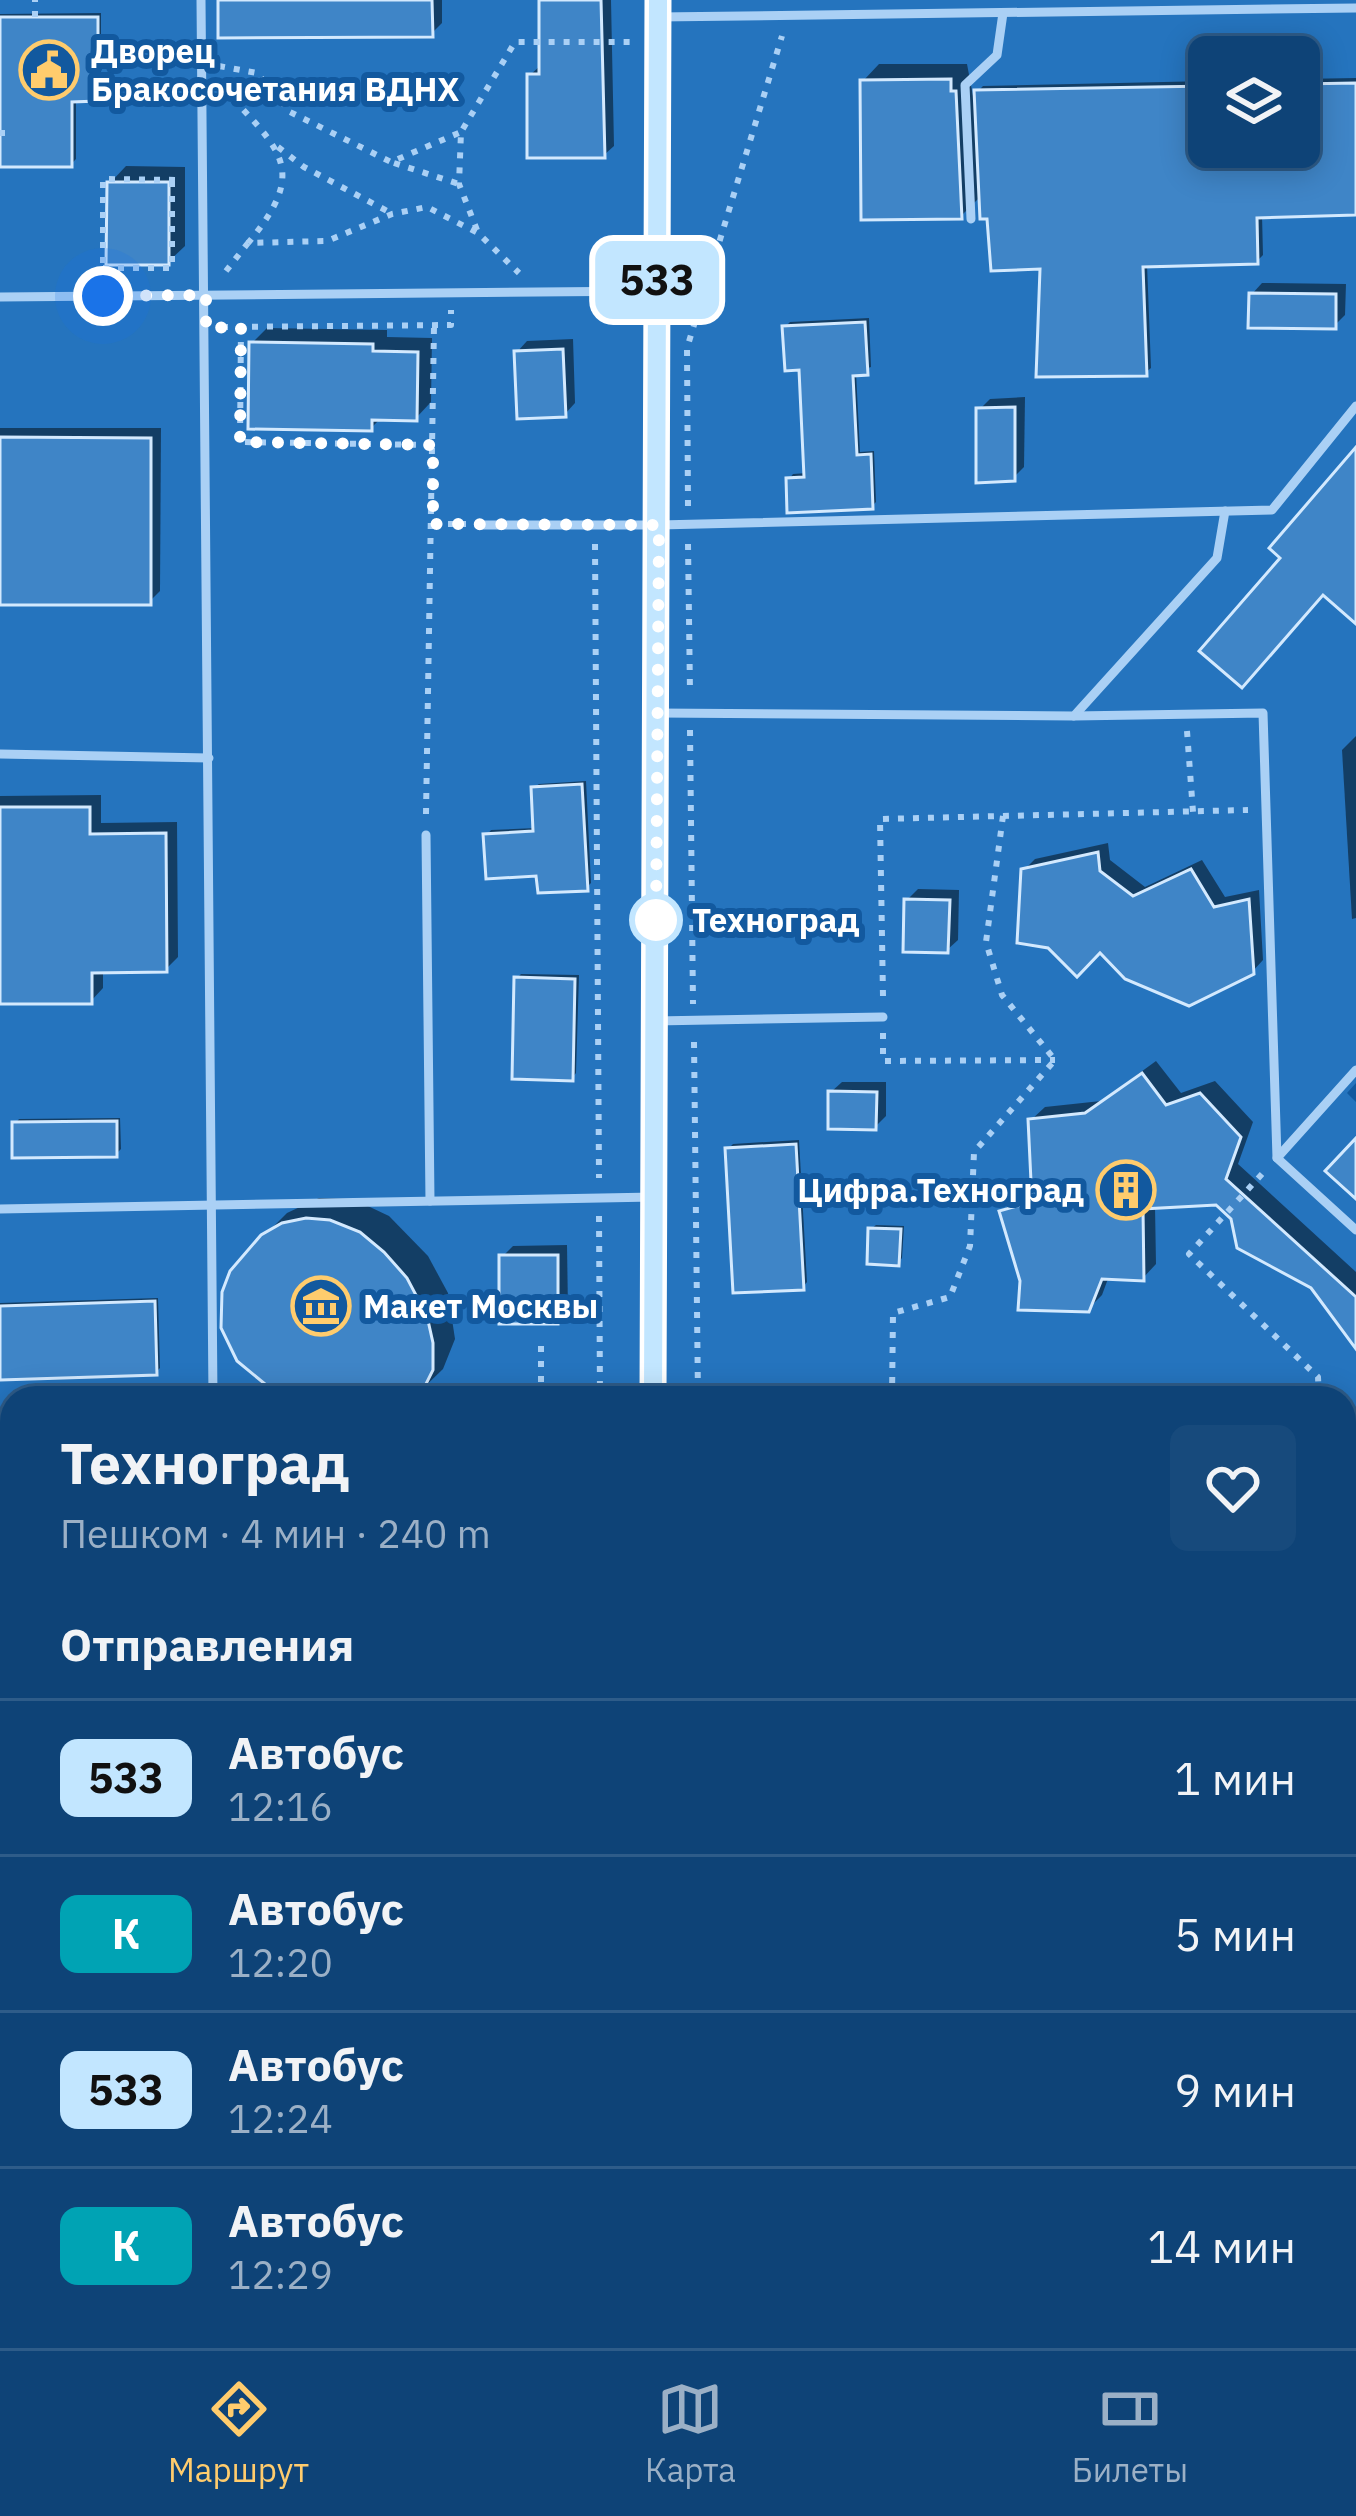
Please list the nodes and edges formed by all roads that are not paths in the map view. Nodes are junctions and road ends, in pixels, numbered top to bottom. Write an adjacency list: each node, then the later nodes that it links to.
1 (201, 0): 9 (lane)
2 (658, 0): 6 (street)
3 (1040, 6): 4 (lane); 5 (lane)
4 (1356, 8)
5 (1004, 13): 6 (lane); 7 (lane)
6 (658, 17): 8 (street)
7 (971, 219)
8 (657, 291): 9 (lane); 14 (street)
9 (206, 295): 10 (lane); 18 (lane)
10 (0, 297)
11 (1356, 406): 12 (lane)
12 (1225, 511): 14 (lane); 16 (lane)
13 (481, 525): 14 (lane)
14 (659, 525): 15 (street)
15 (657, 713): 16 (lane); 21 (street)
16 (1075, 716): 23 (lane)
17 (0, 754): 18 (lane)
18 (209, 758): 26 (lane)
19 (426, 836): 25 (lane)
20 (884, 1017): 21 (lane)
21 (655, 1021): 24 (street)
22 (1356, 1070): 23 (lane)
23 (1277, 1158): 28 (lane)
24 (655, 1197): 25 (lane); 30 (street)
25 (430, 1202): 26 (lane)
26 (212, 1205): 27 (lane); 29 (lane)
27 (0, 1209)
28 (1356, 1230)
29 (213, 1386)
30 (653, 1386)

